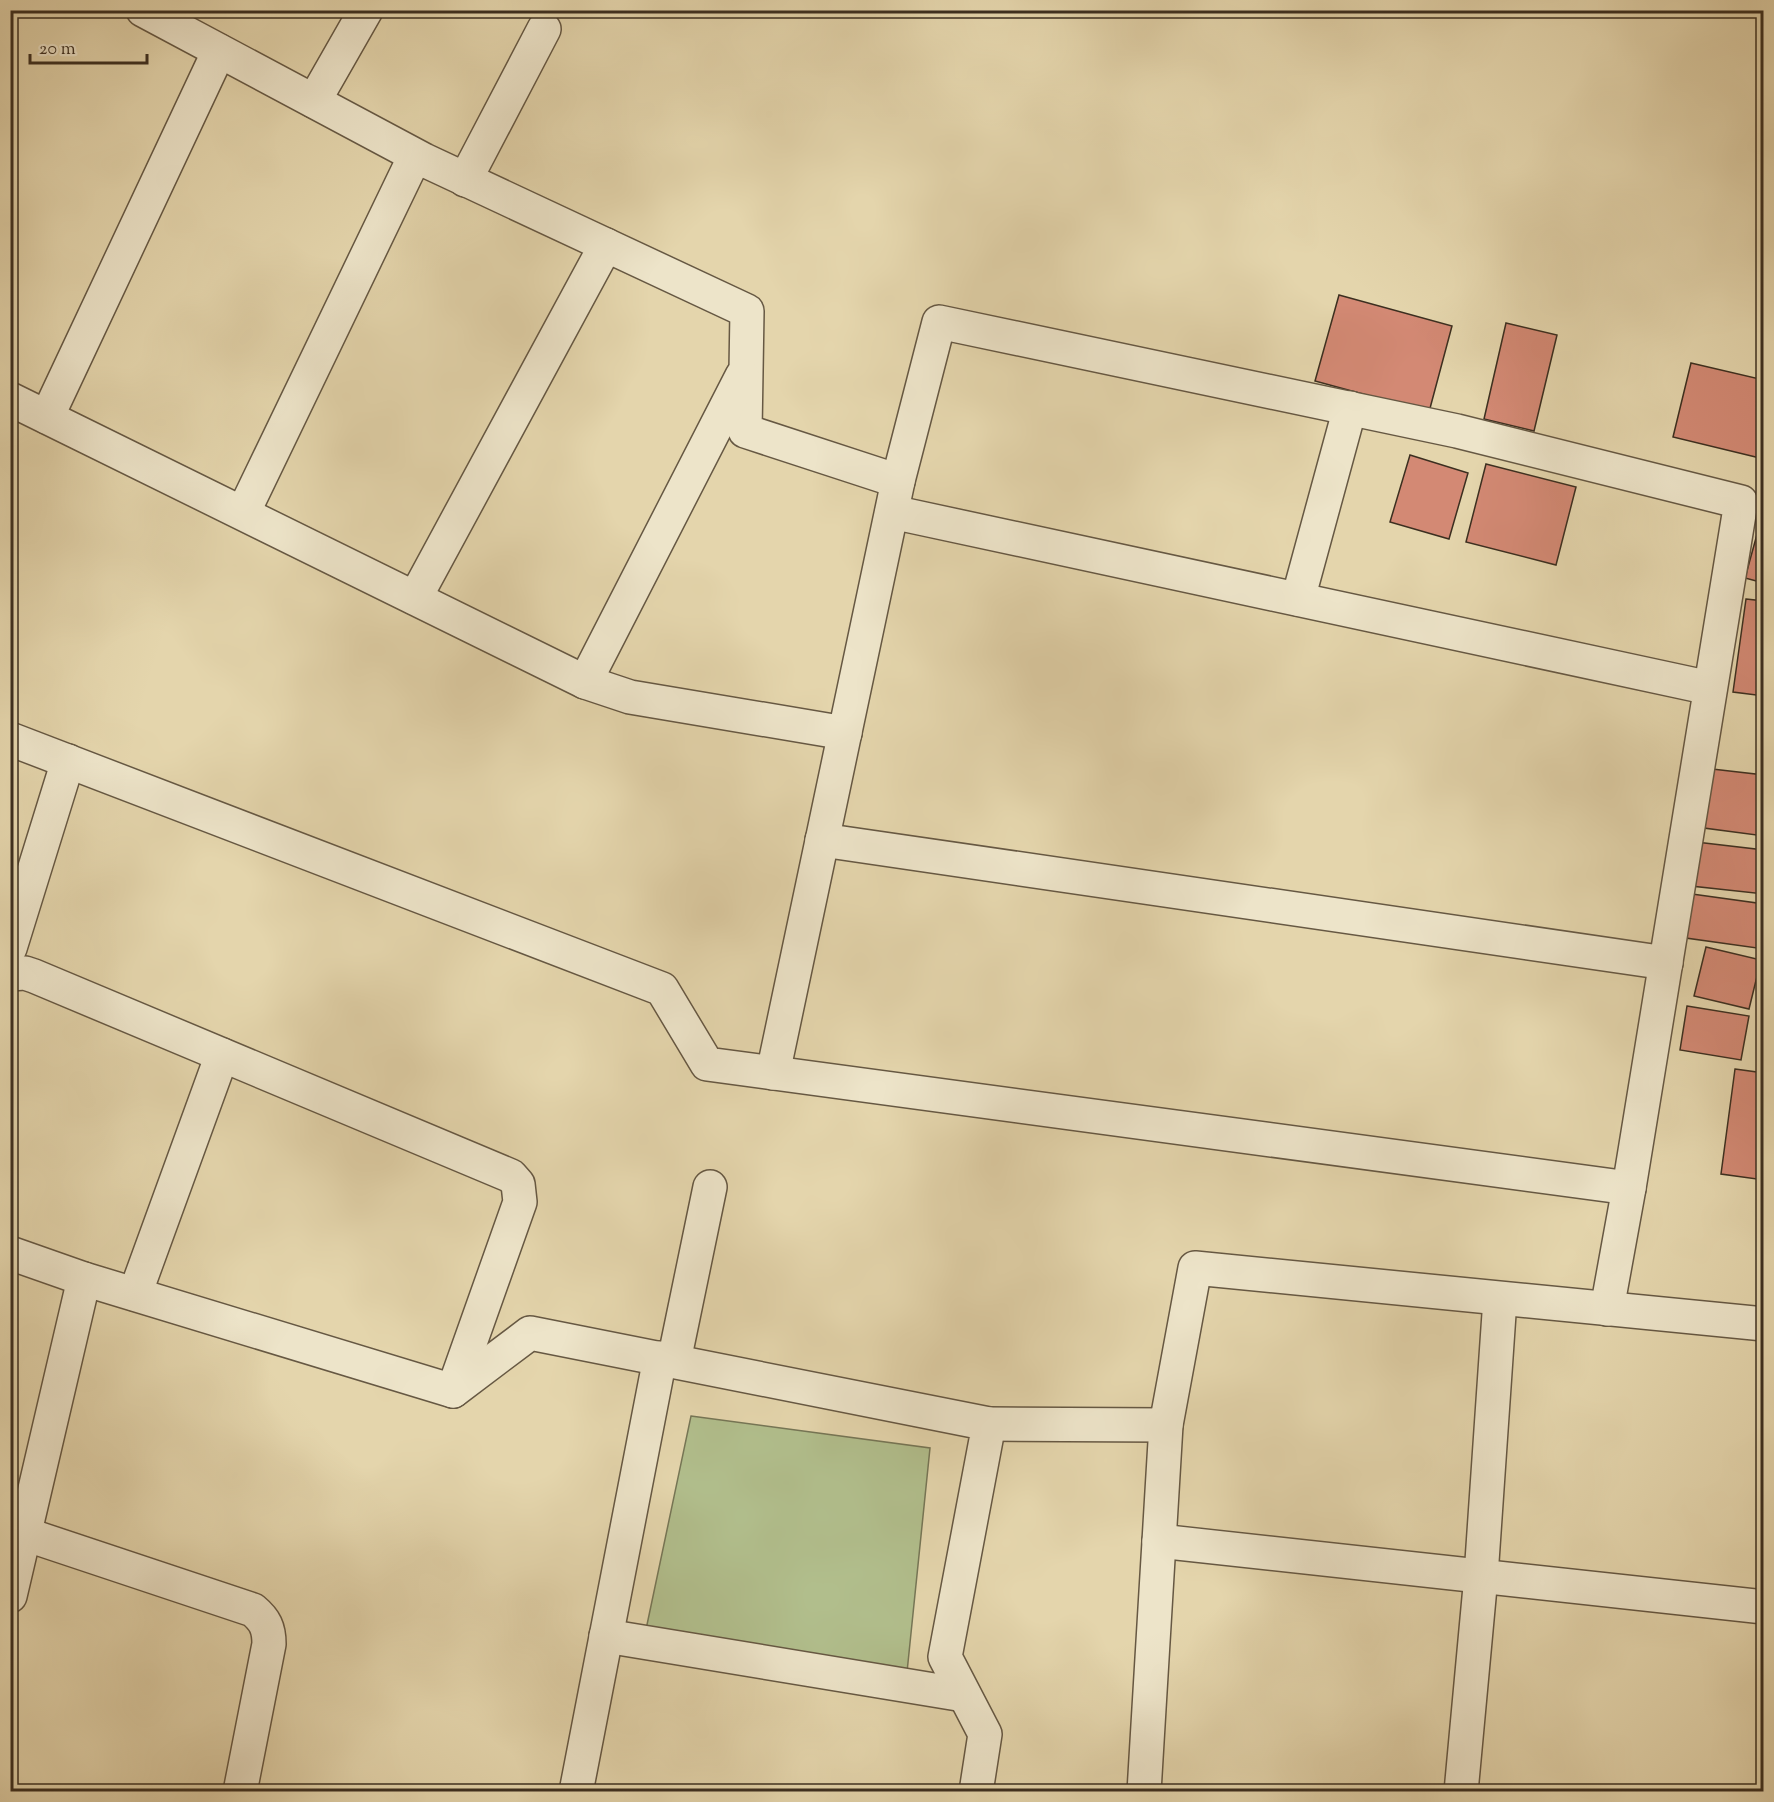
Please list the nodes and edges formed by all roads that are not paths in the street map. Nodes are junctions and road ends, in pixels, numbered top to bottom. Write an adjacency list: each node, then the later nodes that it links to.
1 (143, 10): 4 (street)
2 (366, 10): 5 (street)
3 (544, 28): 7 (street)
4 (219, 51): 5 (street); 12 (street)
5 (314, 102): 6 (street)
6 (415, 156): 7 (street); 14 (street)
7 (465, 180): 8 (street)
8 (606, 245): 9 (street); 15 (street)
9 (746, 369): 13 (street); 17 (street)
10 (10, 399): 12 (street)
11 (1350, 408): 13 (street); 16 (street); 18 (street)
12 (47, 417): 14 (street)
13 (895, 497): 16 (street); 19 (street)
14 (243, 513): 15 (street)
15 (415, 598): 17 (street)
16 (1298, 599): 18 (street)
17 (585, 682): 19 (street)
18 (1710, 688): 24 (street)
19 (845, 734): 22 (street)
20 (10, 739): 21 (street)
21 (68, 761): 23 (street); 27 (street)
22 (822, 840): 24 (street); 27 (street)
23 (10, 948)
24 (1665, 963): 29 (street)
25 (10, 974): 26 (street)
26 (222, 1055): 32 (street); 37 (street)
27 (773, 1073): 29 (street)
28 (710, 1187): 36 (street)
29 (1629, 1188): 34 (street)
30 (10, 1253): 31 (street)
31 (84, 1279): 32 (street); 40 (street)
32 (135, 1294): 37 (street)
33 (1500, 1299): 34 (street); 39 (street); 42 (street)
34 (1607, 1309): 35 (street)
35 (1764, 1324)
36 (667, 1360): 37 (street); 38 (street); 45 (street)
37 (453, 1391)
38 (989, 1424): 39 (street); 46 (street)
39 (1166, 1425): 41 (street)
40 (25, 1534): 43 (street); 47 (street)
41 (1159, 1541): 42 (street); 50 (street)
42 (1481, 1576): 44 (street); 51 (street)
43 (10, 1596)
44 (1764, 1607)
45 (606, 1636): 46 (street); 48 (street)
46 (964, 1695): 49 (street)
47 (240, 1791)
48 (576, 1791)
49 (976, 1791)
50 (1143, 1791)
51 (1461, 1791)

